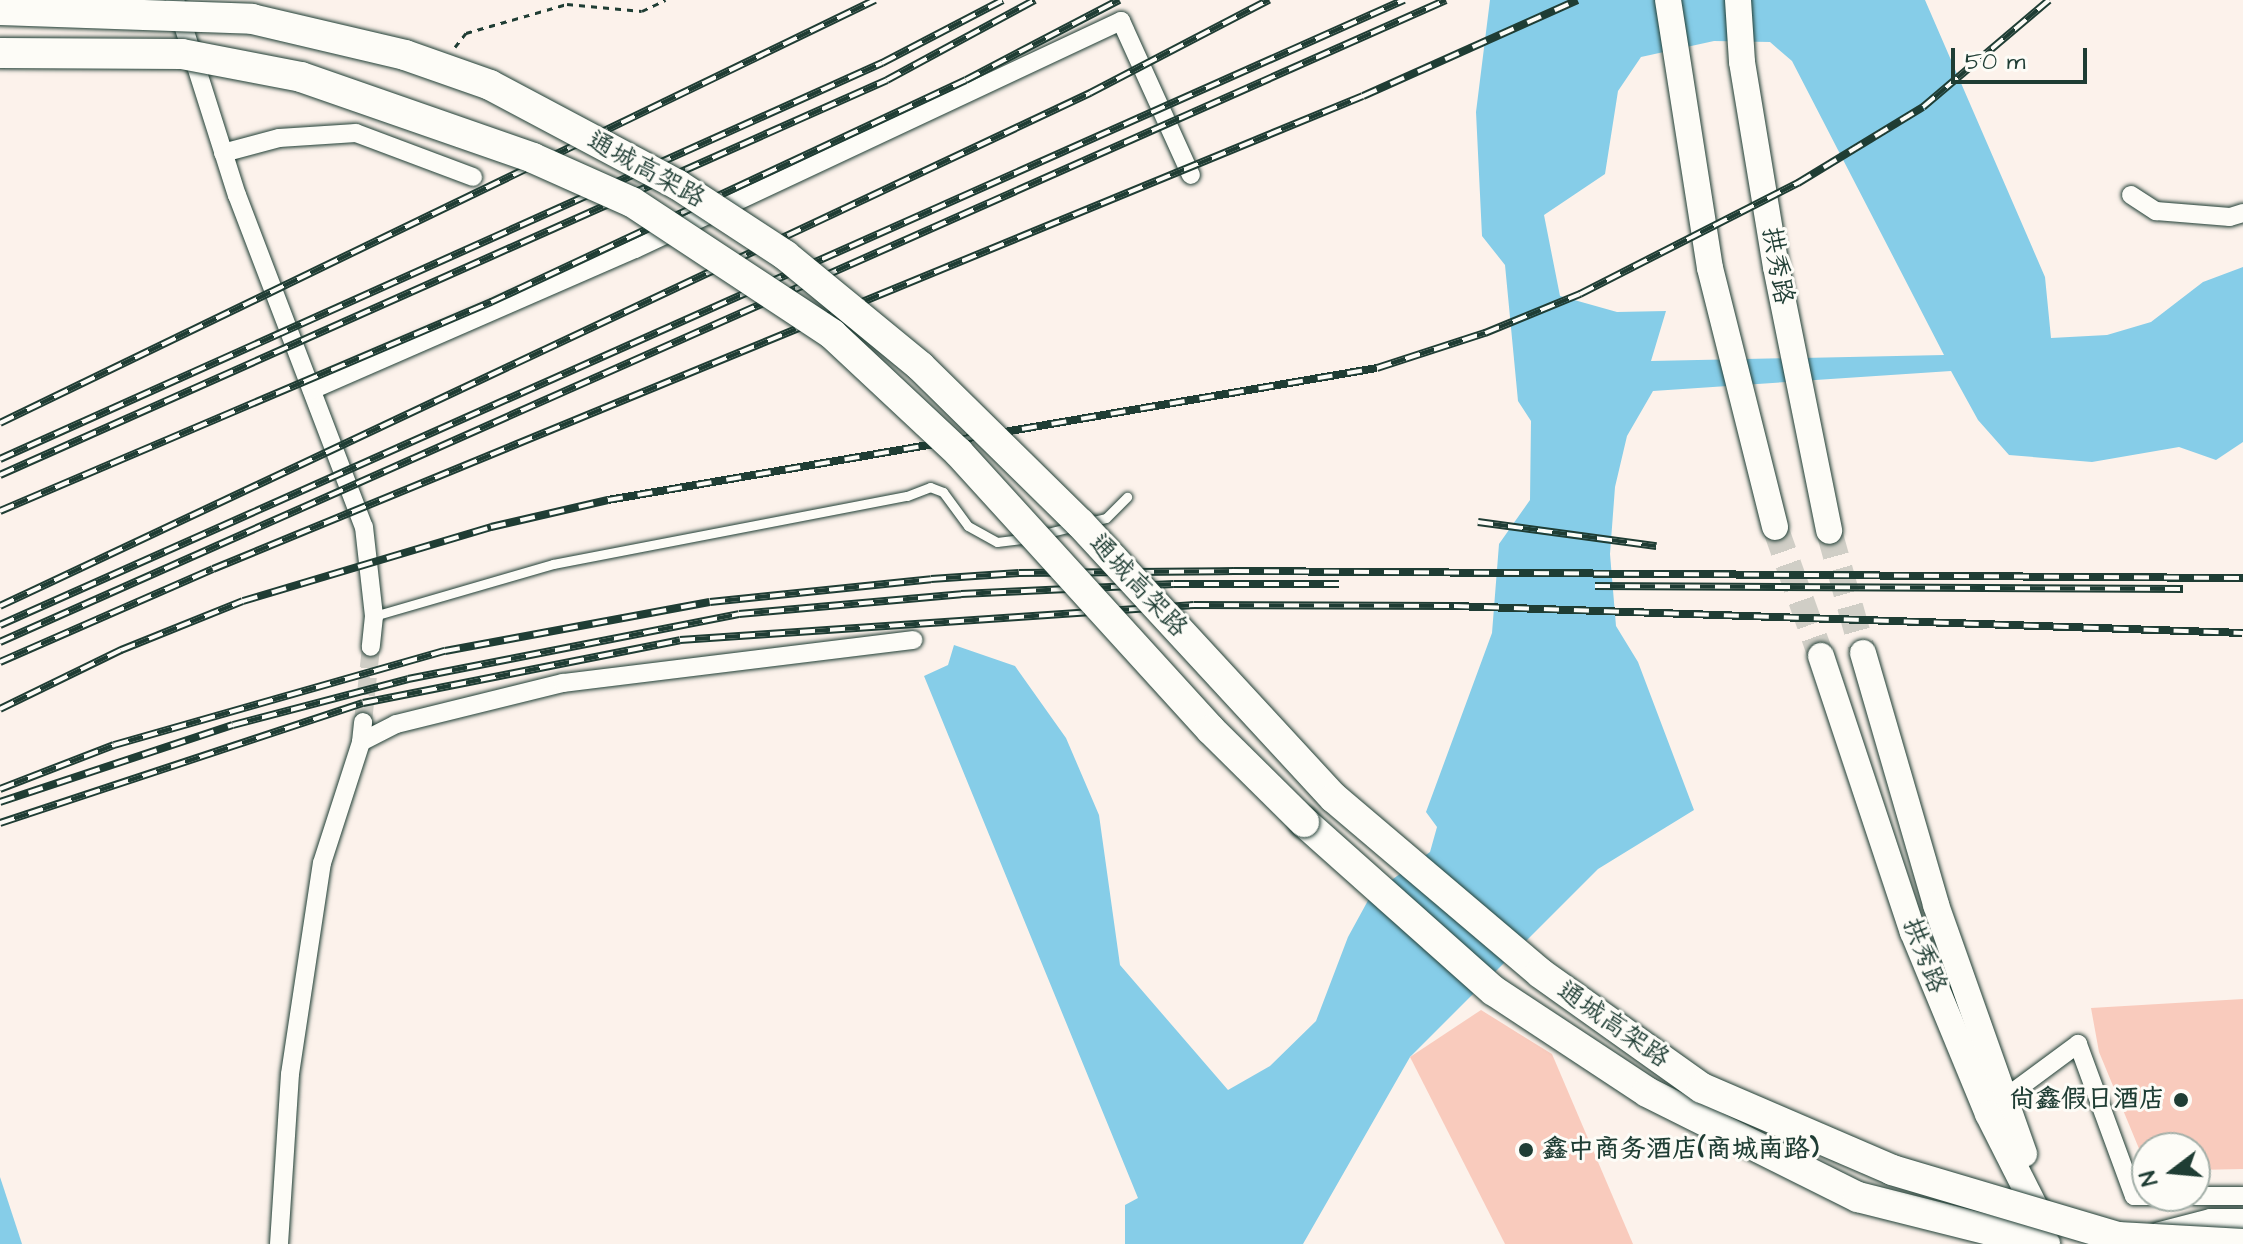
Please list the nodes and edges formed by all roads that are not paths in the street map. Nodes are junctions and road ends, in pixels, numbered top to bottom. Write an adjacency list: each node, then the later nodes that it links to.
1 (175, 0): 6 (street)
2 (1668, 0): 13 (main road)
3 (1738, 0): 14 (main road, 拱秀路)
4 (0, 10): 31 (highway, 通城高架路, bridge)
5 (0, 53): 28 (highway, 通城高架路, bridge)
6 (223, 153): 8 (street); 11 (street)
7 (1191, 175): 11 (street)
8 (473, 177)
9 (2131, 195): 10 (street)
10 (2243, 213)
11 (312, 390): 15 (street)
12 (1127, 497): 15 (lane)
13 (1775, 527)
14 (1829, 531)
15 (374, 616): 17 (street)
16 (913, 640): 21 (street)
17 (371, 647)
18 (1863, 653): 22 (main road, 拱秀路)
19 (1821, 656): 29 (main road, 拱秀路)
20 (363, 722): 21 (street)
21 (361, 742): 27 (street)
22 (2005, 1098): 23 (street); 29 (main road, 拱秀路)
23 (2131, 1188)
24 (2211, 1196): 25 (street)
25 (2243, 1196)
26 (2243, 1222): 30 (main road)
27 (279, 1244)
28 (2045, 1244)
29 (2055, 1244)
30 (2126, 1244)
31 (2243, 1244)

